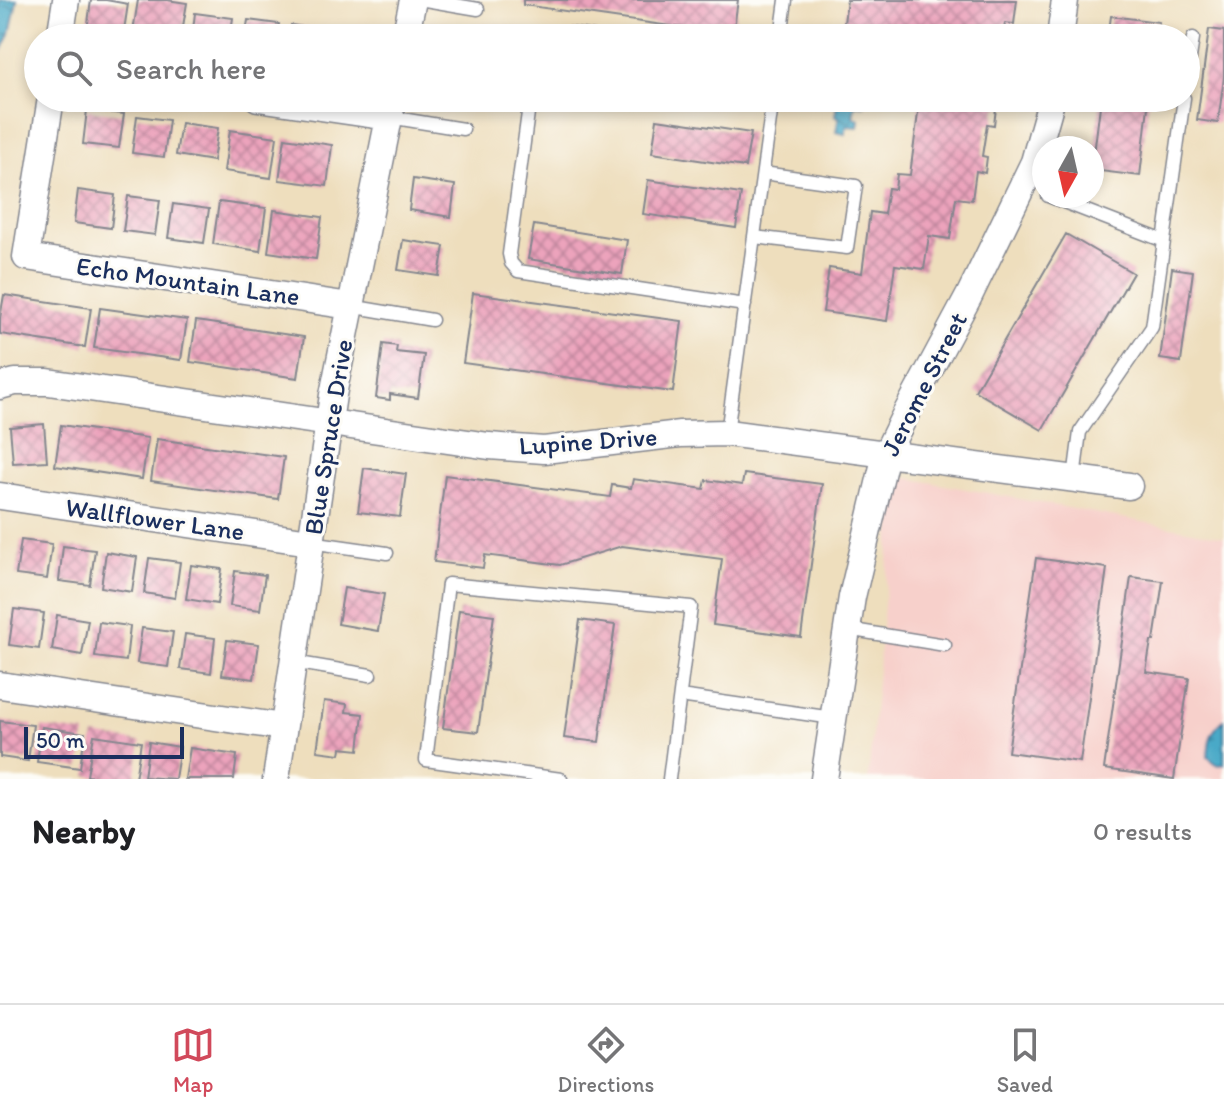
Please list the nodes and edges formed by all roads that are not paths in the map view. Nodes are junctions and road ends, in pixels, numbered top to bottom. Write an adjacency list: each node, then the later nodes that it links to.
1 (66, 0): 7 (street)
2 (413, 0): 8 (street)
3 (425, 0): 6 (lane)
4 (786, 0): 9 (lane)
5 (1065, 0): 10 (street)
6 (478, 9)
7 (62, 24)
8 (408, 24)
9 (783, 24)
10 (1062, 24)
11 (49, 112): 26 (street, Echo Mountain Lane)
12 (390, 112): 26 (street, Blue Spruce Drive)
13 (405, 112): 18 (lane)
14 (528, 112): 25 (lane)
15 (771, 112): 20 (lane)
16 (1048, 112): 19 (street, Jerome Street)
17 (1182, 112): 24 (lane)
18 (463, 129)
19 (1041, 136)
20 (763, 173): 23 (lane); 23 (lane)
21 (1032, 201): 31 (street, Jerome Street)
22 (1079, 208): 24 (lane)
23 (754, 237): 25 (lane)
24 (1164, 241): 32 (lane)
25 (745, 305): 30 (lane)
26 (350, 306): 27 (lane); 29 (street, Blue Spruce Drive)
27 (432, 320)
28 (0, 386): 29 (street, Lupine Drive)
29 (328, 423): 30 (street, Lupine Drive); 35 (street, Blue Spruce Drive)
30 (727, 433): 31 (street, Lupine Drive)
31 (886, 454): 32 (street, Lupine Drive); 37 (street, Jerome Street)
32 (1074, 478): 33 (street, Lupine Drive)
33 (1129, 486)
34 (0, 496): 35 (street, Wallflower Lane)
35 (310, 542): 36 (lane); 39 (street, Blue Spruce Drive)
36 (387, 553)
37 (847, 629): 38 (lane); 43 (street, Jerome Street)
38 (945, 645)
39 (293, 662): 40 (lane); 44 (street, Blue Spruce Drive)
40 (370, 675)
41 (0, 685): 44 (street)
42 (680, 696): 43 (lane); 45 (lane); 48 (lane)
43 (833, 718): 49 (street, Jerome Street)
44 (283, 727): 46 (street, Blue Spruce Drive)
45 (540, 778): 47 (lane)
46 (276, 779)
47 (561, 779)
48 (669, 779)
49 (824, 779)

